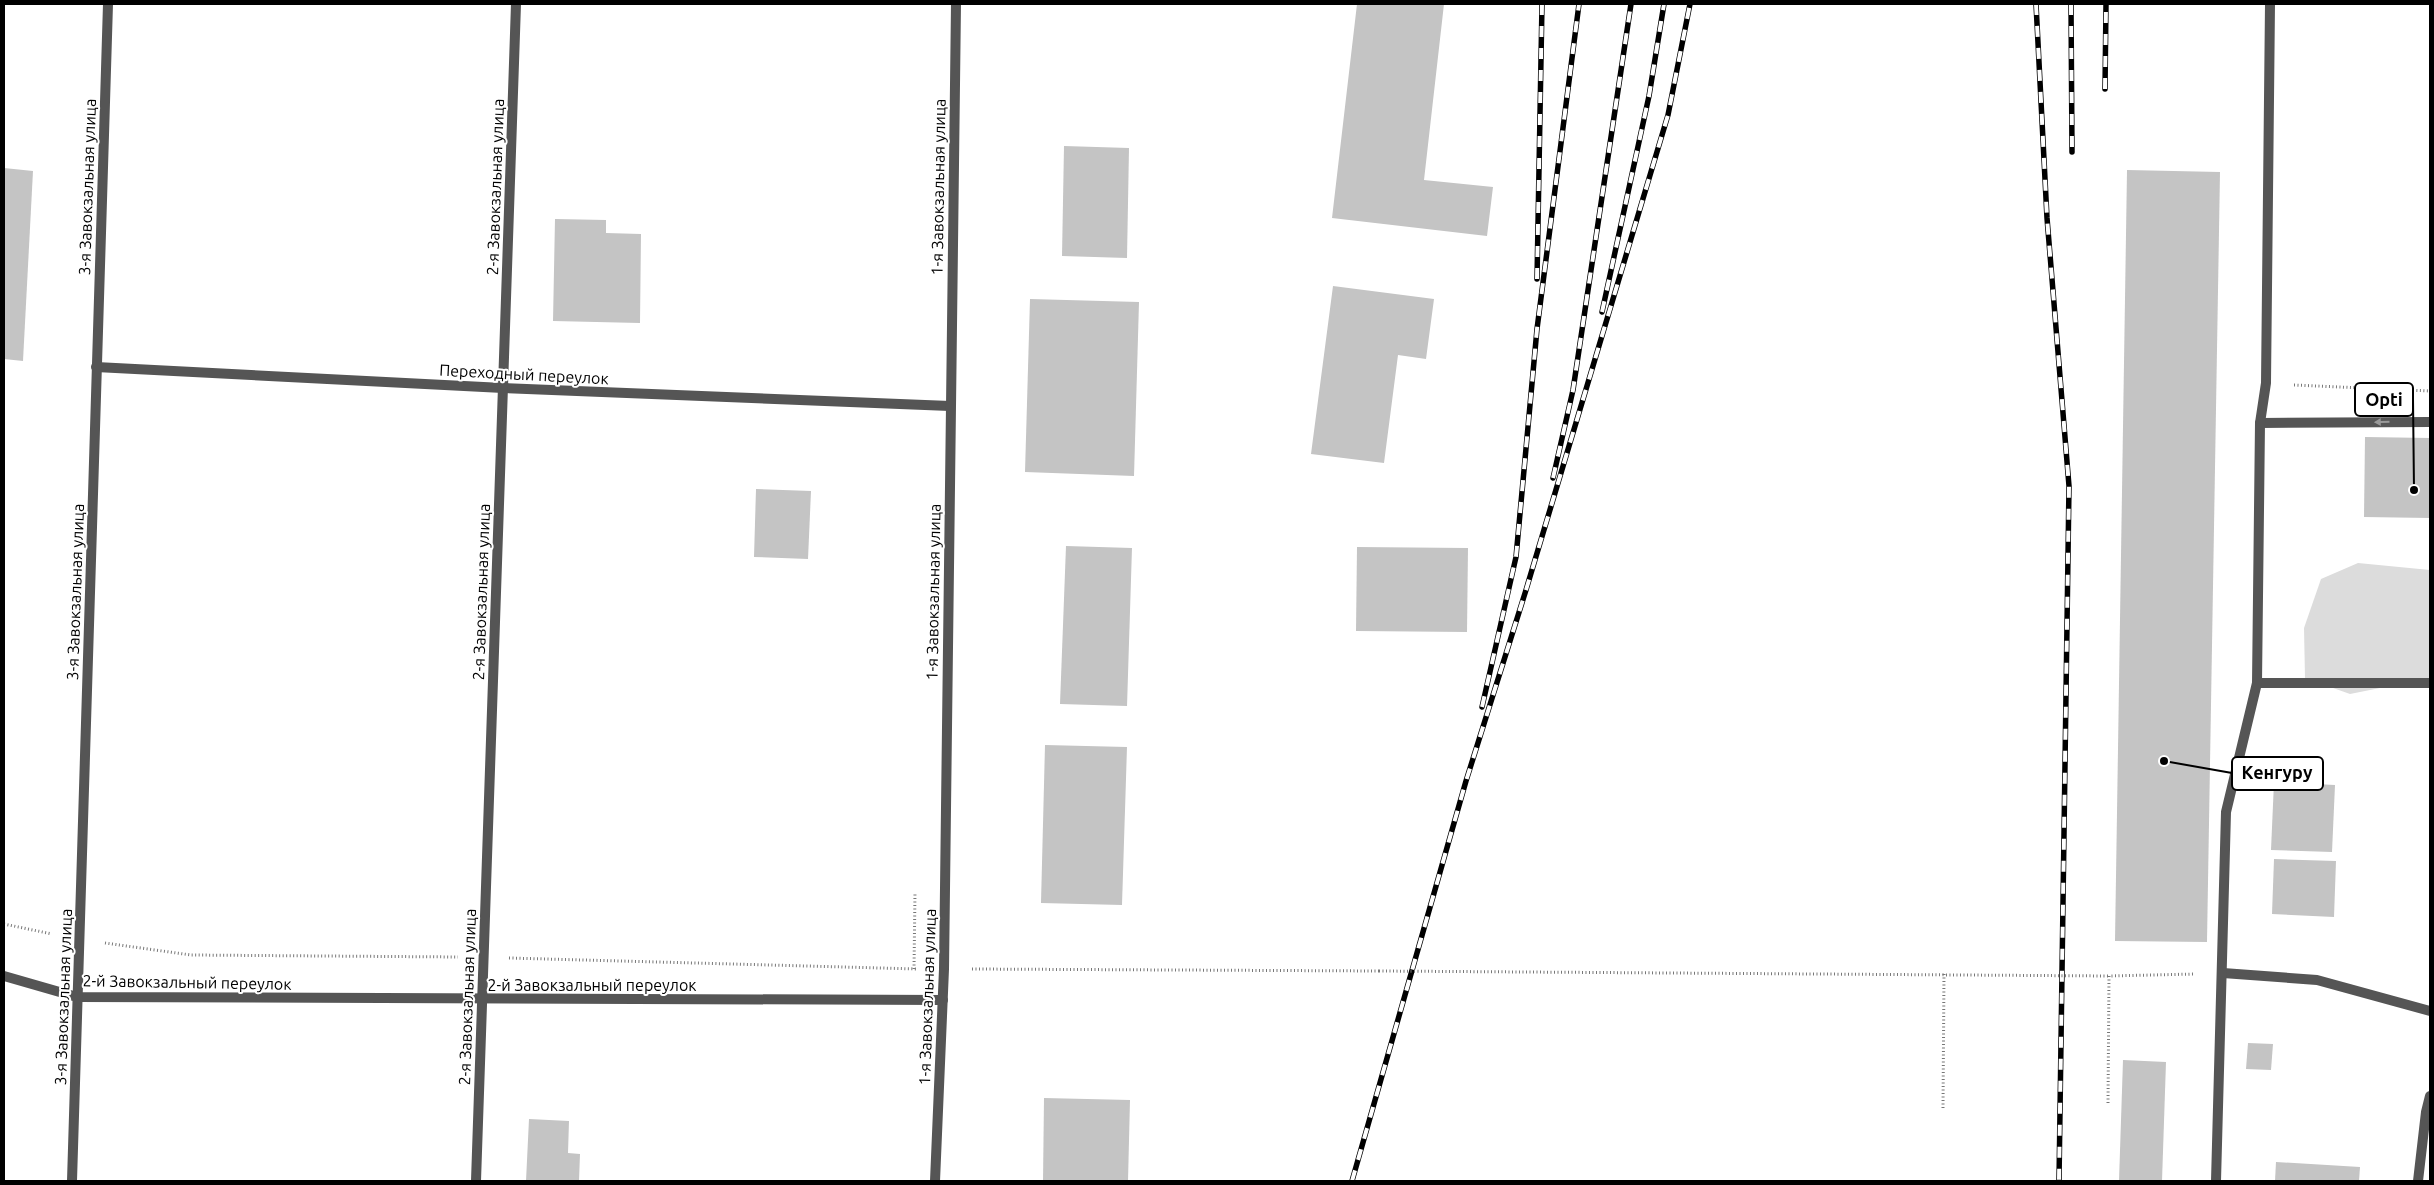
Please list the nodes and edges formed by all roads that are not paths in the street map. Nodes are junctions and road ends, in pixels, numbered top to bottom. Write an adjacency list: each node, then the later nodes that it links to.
1 (108, 4): 5 (street, 3-я Завокзальная улица)
2 (516, 4): 6 (street, 2-я Завокзальная улица)
3 (956, 4): 7 (street, 1-я Завокзальная улица)
4 (2270, 4): 9 (street)
5 (96, 367): 6 (street, Переходный переулок); 14 (street, 3-я Завокзальная улица)
6 (503, 388): 7 (street, Переходный переулок); 15 (street, 2-я Завокзальная улица)
7 (950, 406): 16 (street, 1-я Завокзальная улица)
8 (2430, 422): 9 (street, one-way to 9)
9 (2260, 423): 10 (street)
10 (2257, 683): 11 (street); 12 (street)
11 (2430, 683)
12 (2224, 973): 17 (street); 22 (street)
13 (4, 976): 14 (street, 2-й Завокзальный переулок)
14 (78, 997): 15 (street, 2-й Завокзальный переулок); 19 (street, 3-я Завокзальная улица)
15 (482, 1000): 16 (street, 2-й Завокзальный переулок); 20 (street, 2-я Завокзальная улица)
16 (942, 1000): 21 (street, 1-я Завокзальная улица)
17 (2430, 1011)
18 (2430, 1096): 23 (street)
19 (72, 1181)
20 (476, 1181)
21 (935, 1181)
22 (2216, 1181)
23 (2418, 1181)

